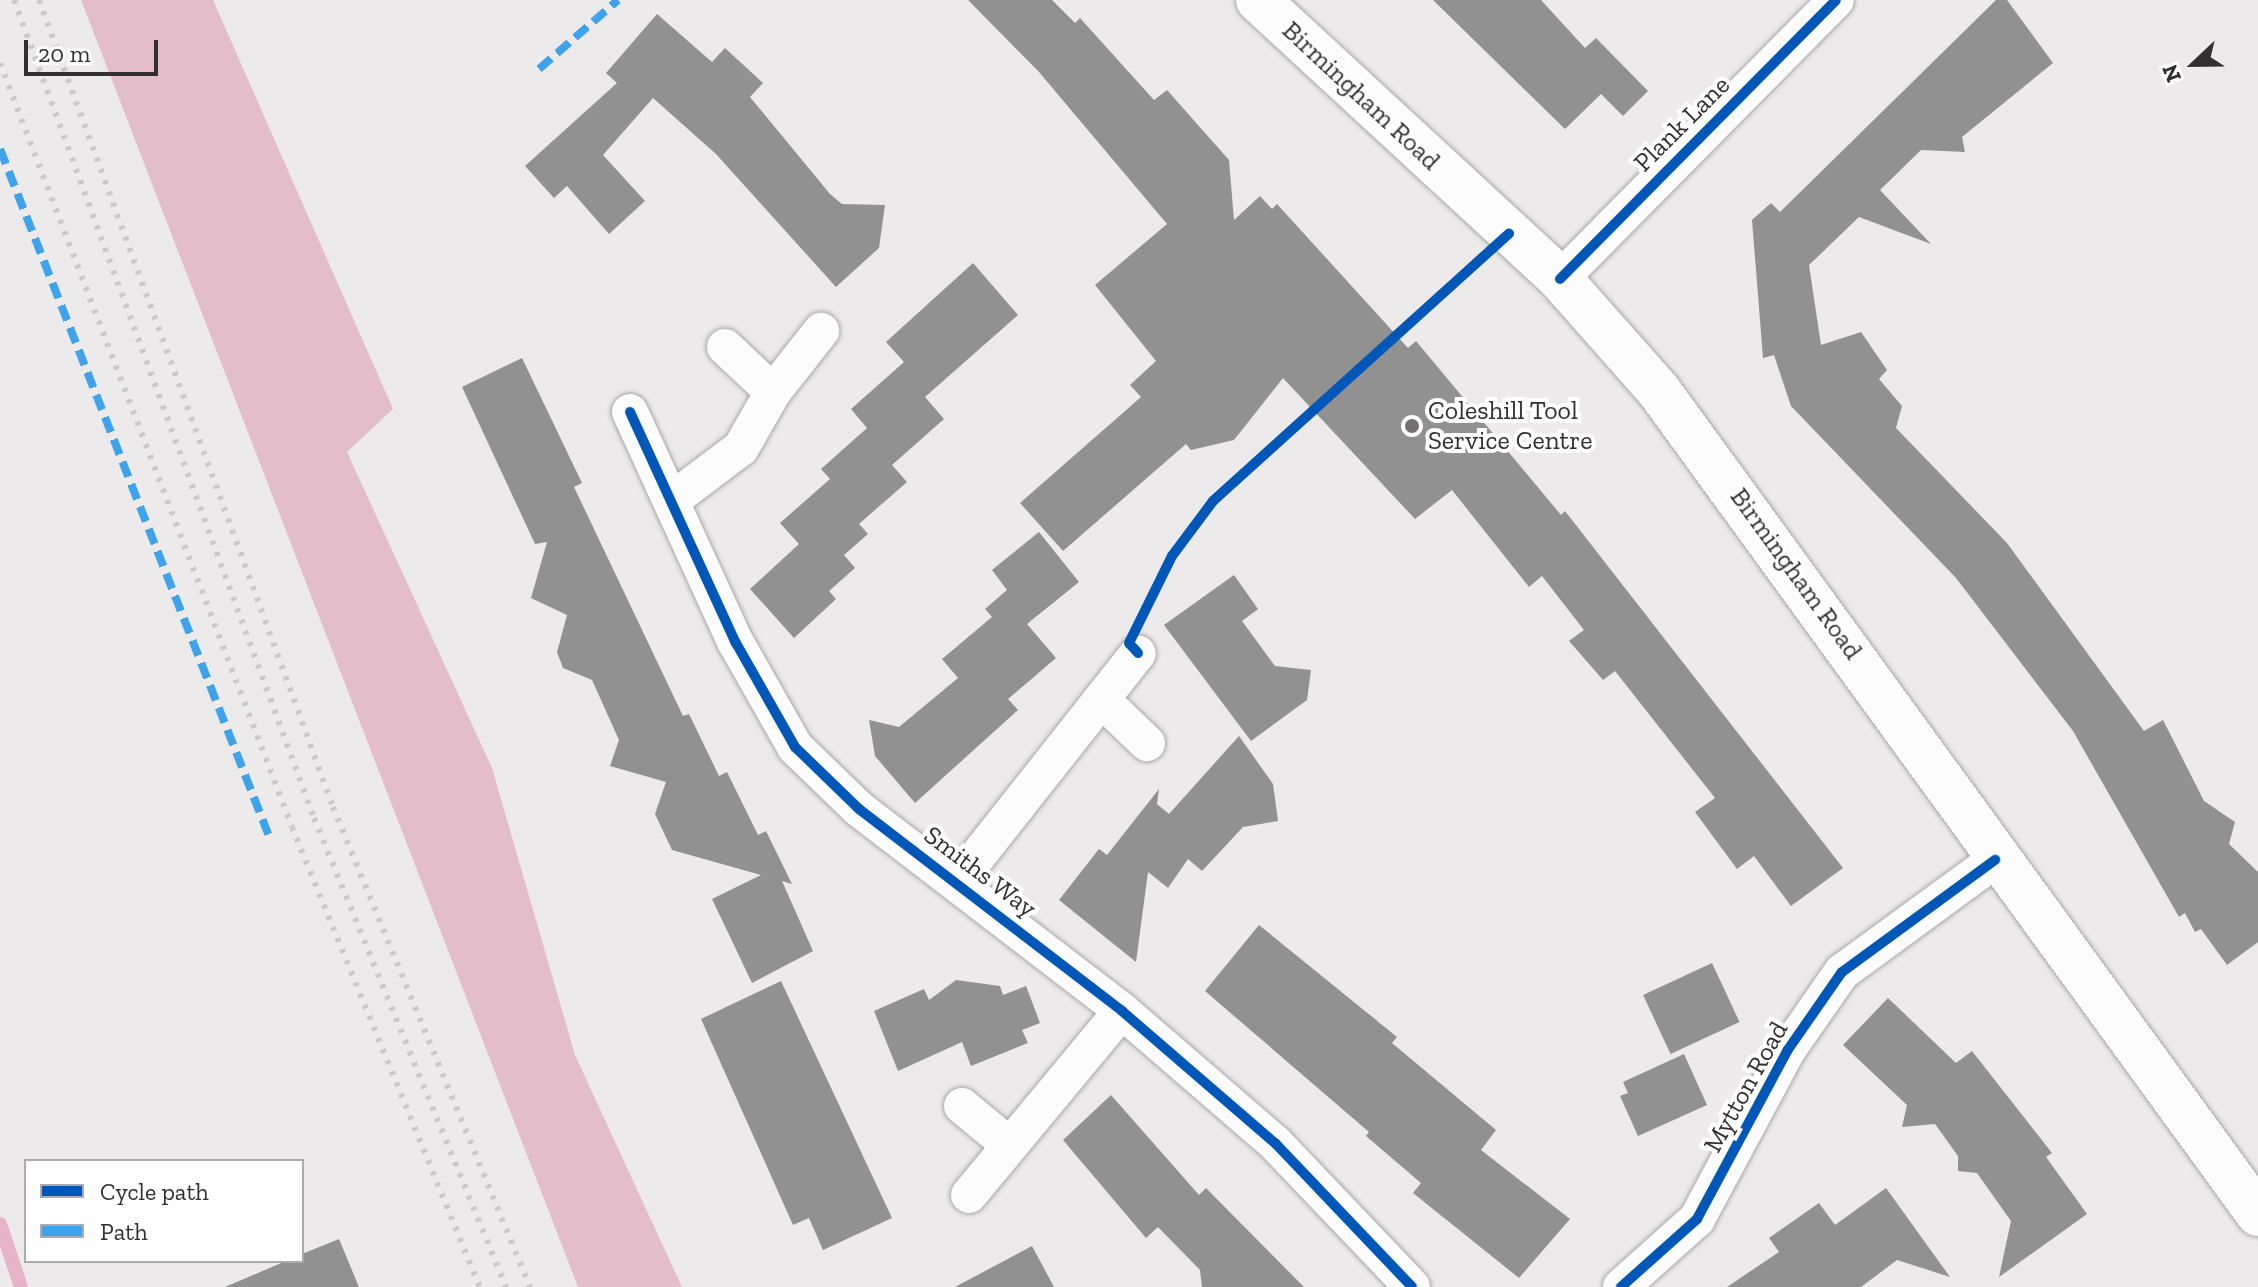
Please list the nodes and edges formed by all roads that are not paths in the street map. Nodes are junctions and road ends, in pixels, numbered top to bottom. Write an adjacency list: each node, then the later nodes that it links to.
1 (1258, 0): 3 (main road, Birmingham Road)
2 (1836, 0): 3 (street, Plank Lane)
3 (1560, 279): 12 (main road, Birmingham Road)
4 (821, 331): 6 (street)
5 (725, 347): 6 (street)
6 (773, 392): 8 (street)
7 (630, 412): 8 (street, Smiths Way)
8 (672, 500): 13 (street, Smiths Way)
9 (1138, 653): 10 (street, Smiths Way)
10 (1103, 701): 11 (street); 13 (street, Smiths Way)
11 (1147, 743)
12 (1995, 860): 18 (main road, Birmingham Road); 20 (street, Mytton Road)
13 (958, 881): 14 (street, Smiths Way)
14 (1122, 1011): 16 (street); 19 (street, Smiths Way)
15 (962, 1106): 16 (street)
16 (1008, 1144): 17 (street)
17 (969, 1195)
18 (2258, 1214)
19 (1412, 1287)
20 (1621, 1287)

